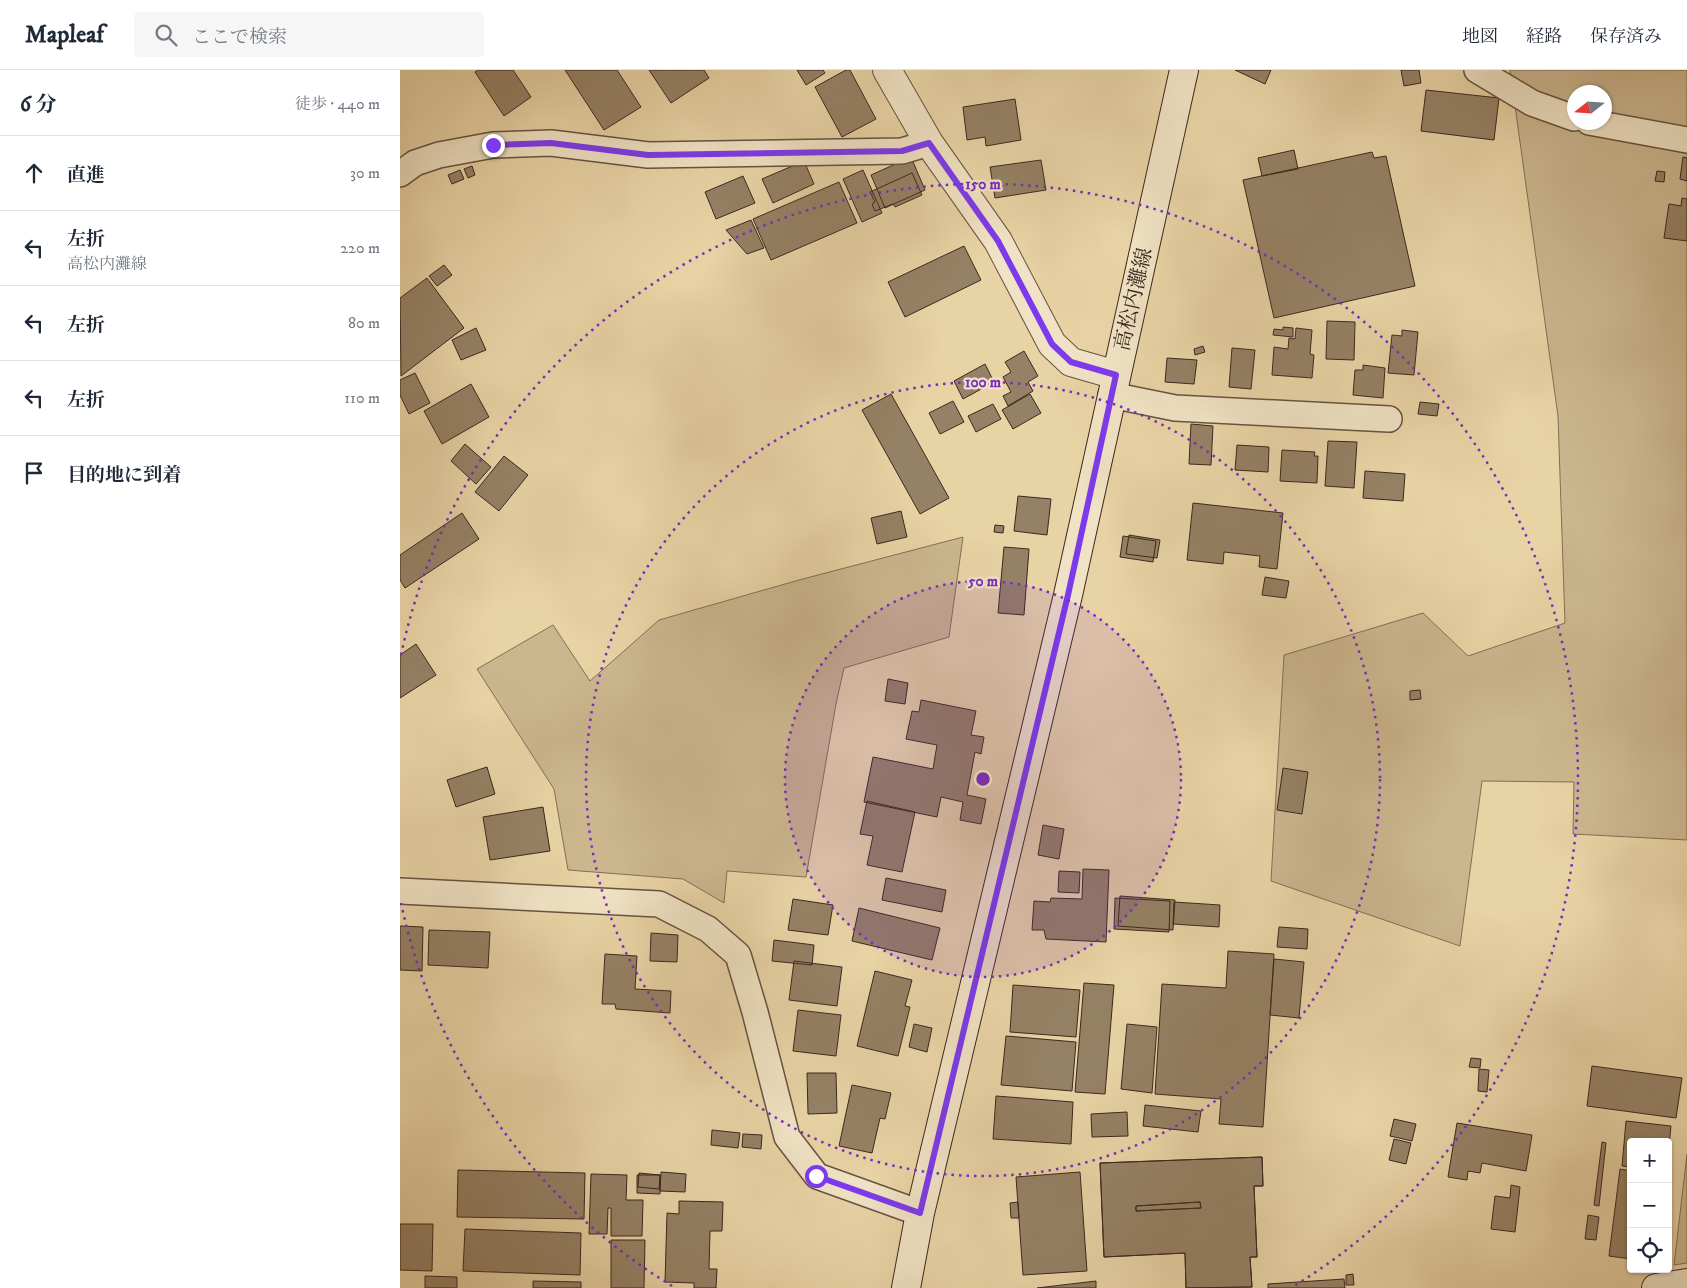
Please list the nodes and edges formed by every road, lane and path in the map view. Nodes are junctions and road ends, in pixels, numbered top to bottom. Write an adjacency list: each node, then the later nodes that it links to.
1 (887, 70): 7 (main road)
2 (1184, 70): 9 (main road, 高松内灘線)
3 (1477, 70): 4 (street)
4 (1567, 116)
5 (1612, 126): 6 (street)
6 (1687, 140)
7 (929, 143): 8 (street); 9 (main road)
8 (400, 174)
9 (1114, 385): 10 (street); 12 (main road, 高松内灘線)
10 (1389, 419)
11 (400, 892): 12 (street)
12 (920, 1213): 14 (main road, 高松内灘線)
13 (1687, 1283): 15 (main road)
14 (906, 1288)
15 (1656, 1288)

